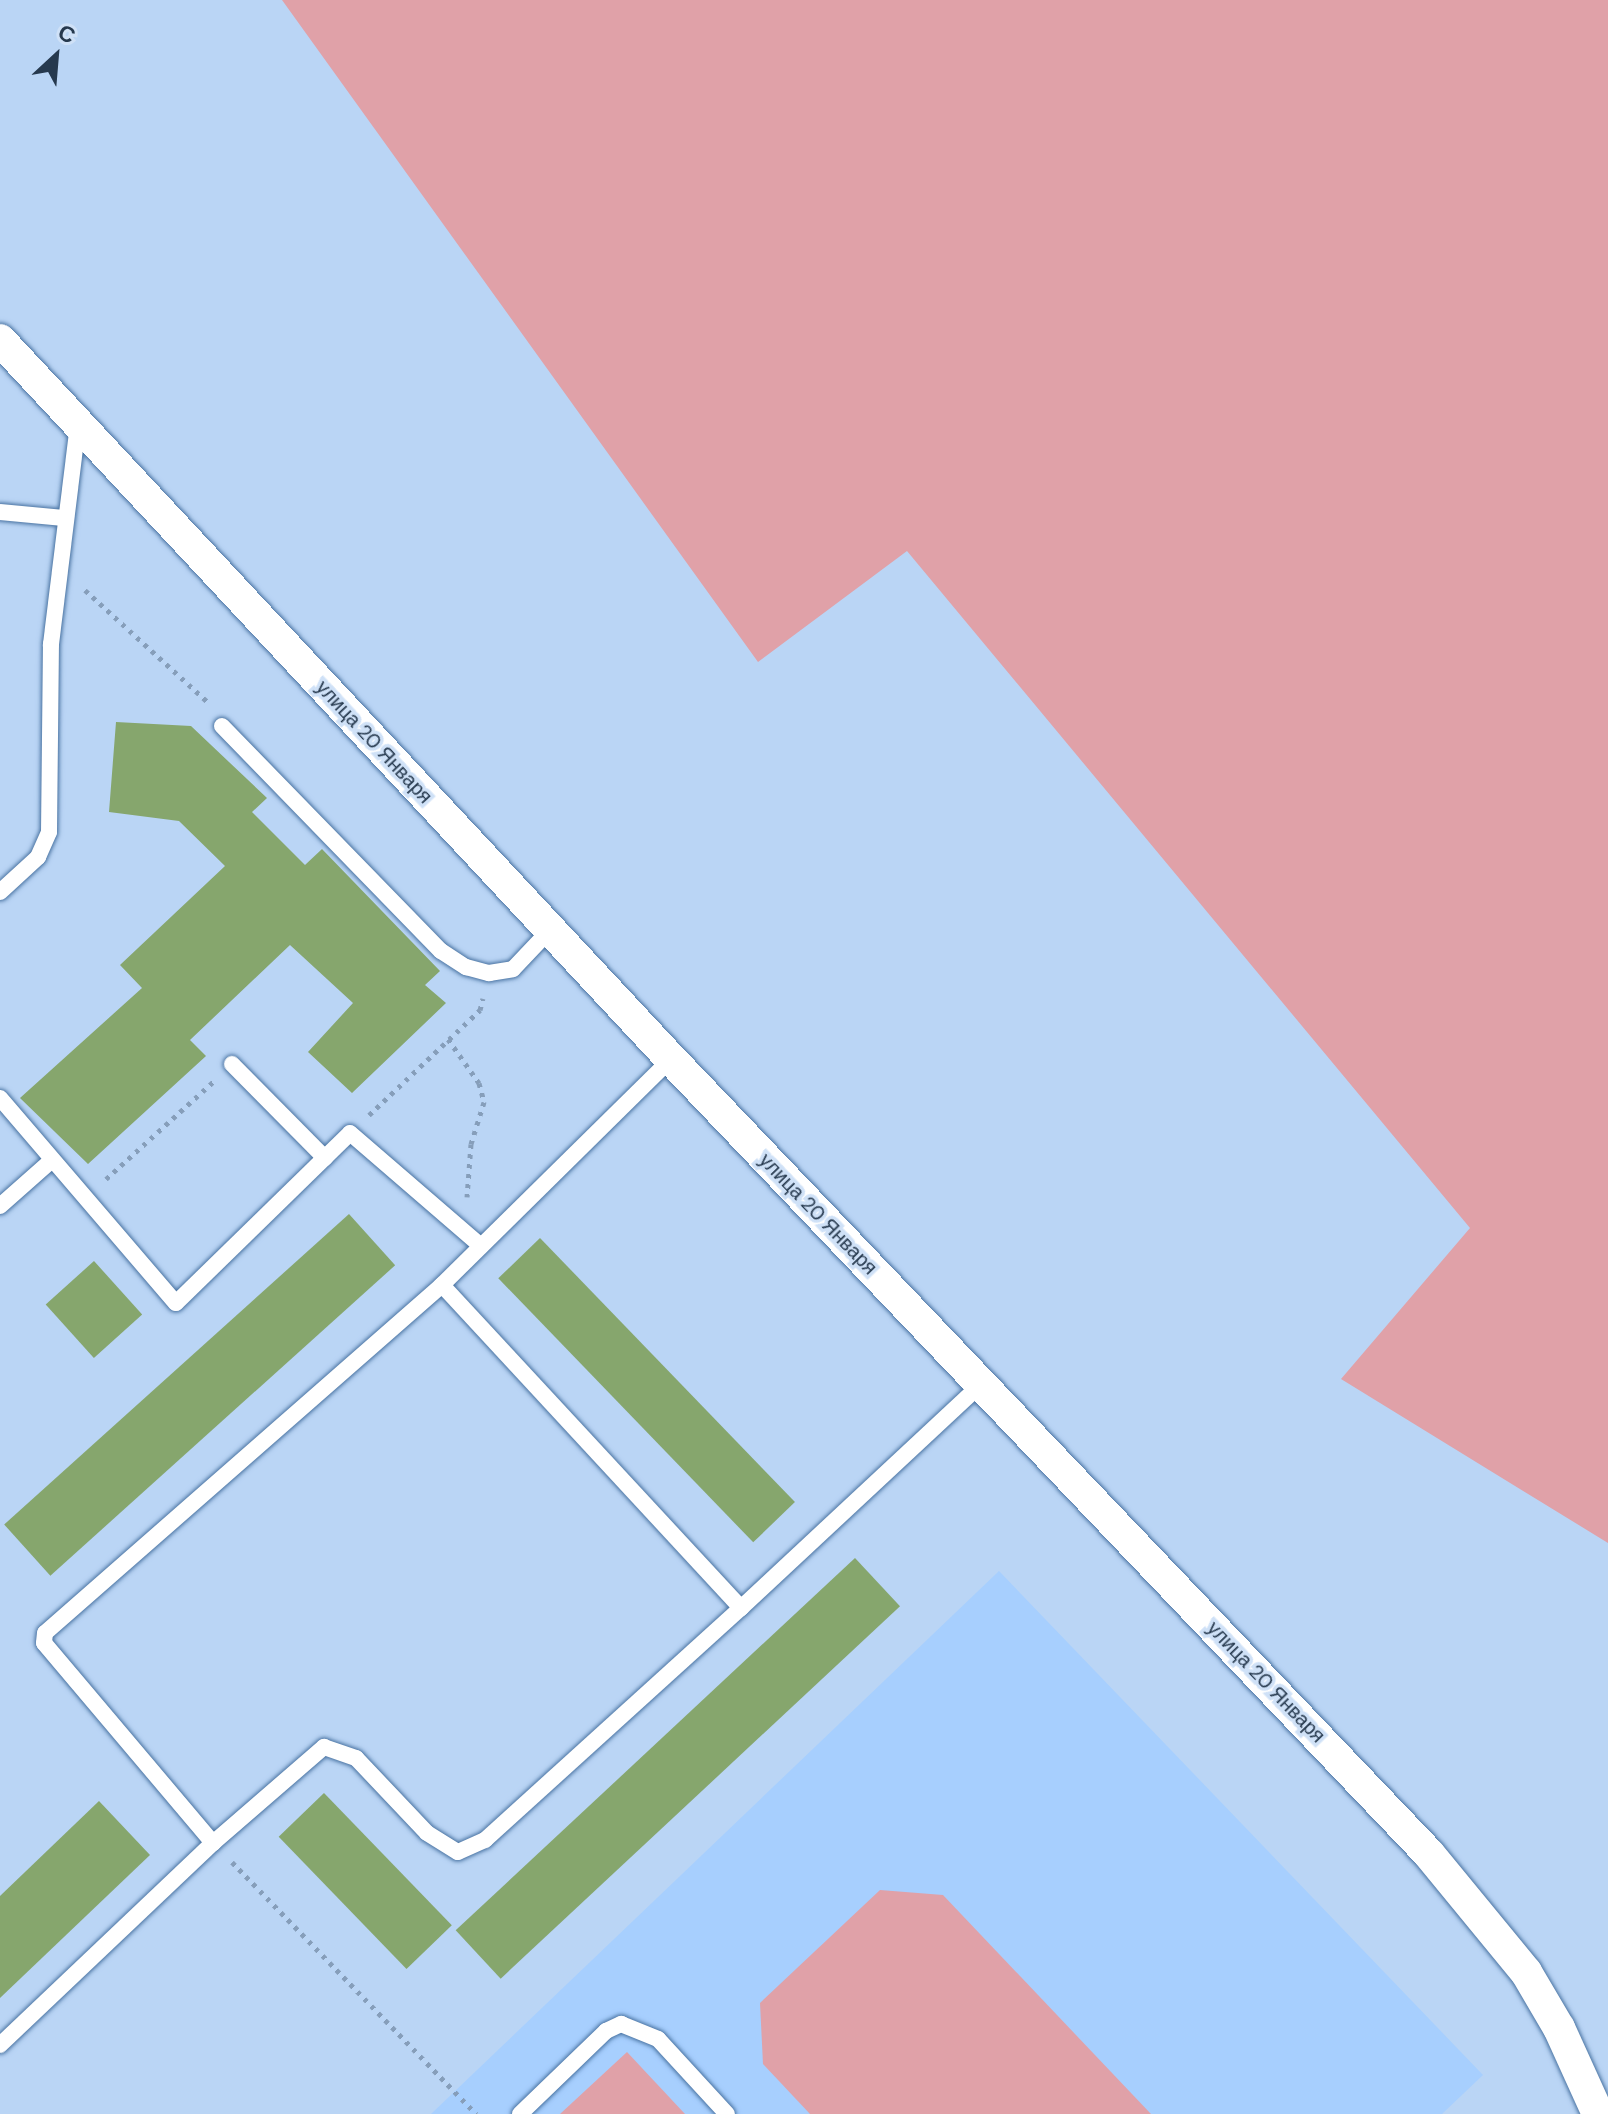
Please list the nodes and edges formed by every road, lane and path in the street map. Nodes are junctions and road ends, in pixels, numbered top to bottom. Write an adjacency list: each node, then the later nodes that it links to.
1 (0, 340): 2 (street, улица 20 Января)
2 (78, 425): 4 (lane); 8 (street, улица 20 Января)
3 (0, 512): 4 (lane)
4 (64, 518): 5 (lane)
5 (59, 566): 6 (path); 7 (lane)
6 (222, 726): 9 (lane)
7 (0, 892)
8 (550, 930): 9 (lane); 11 (street, улица 20 Января)
9 (489, 973): 10 (path)
10 (448, 1039): 14 (path); 19 (path)
11 (671, 1059): 19 (lane); 21 (street, улица 20 Января)
12 (232, 1064): 15 (lane); 17 (path)
13 (0, 1098): 16 (lane)
14 (350, 1133): 15 (lane); 19 (lane)
15 (325, 1158): 17 (lane)
16 (52, 1160): 17 (lane); 18 (lane)
17 (85, 1198)
18 (0, 1206)
19 (481, 1246): 20 (lane)
20 (442, 1285): 22 (lane); 23 (lane)
21 (981, 1384): 22 (lane); 28 (street, улица 20 Января)
22 (741, 1608): 23 (lane)
23 (213, 1843): 24 (lane); 25 (path)
24 (0, 2045)
25 (476, 2114)
26 (520, 2114): 27 (lane)
27 (727, 2114)
28 (1598, 2114)

